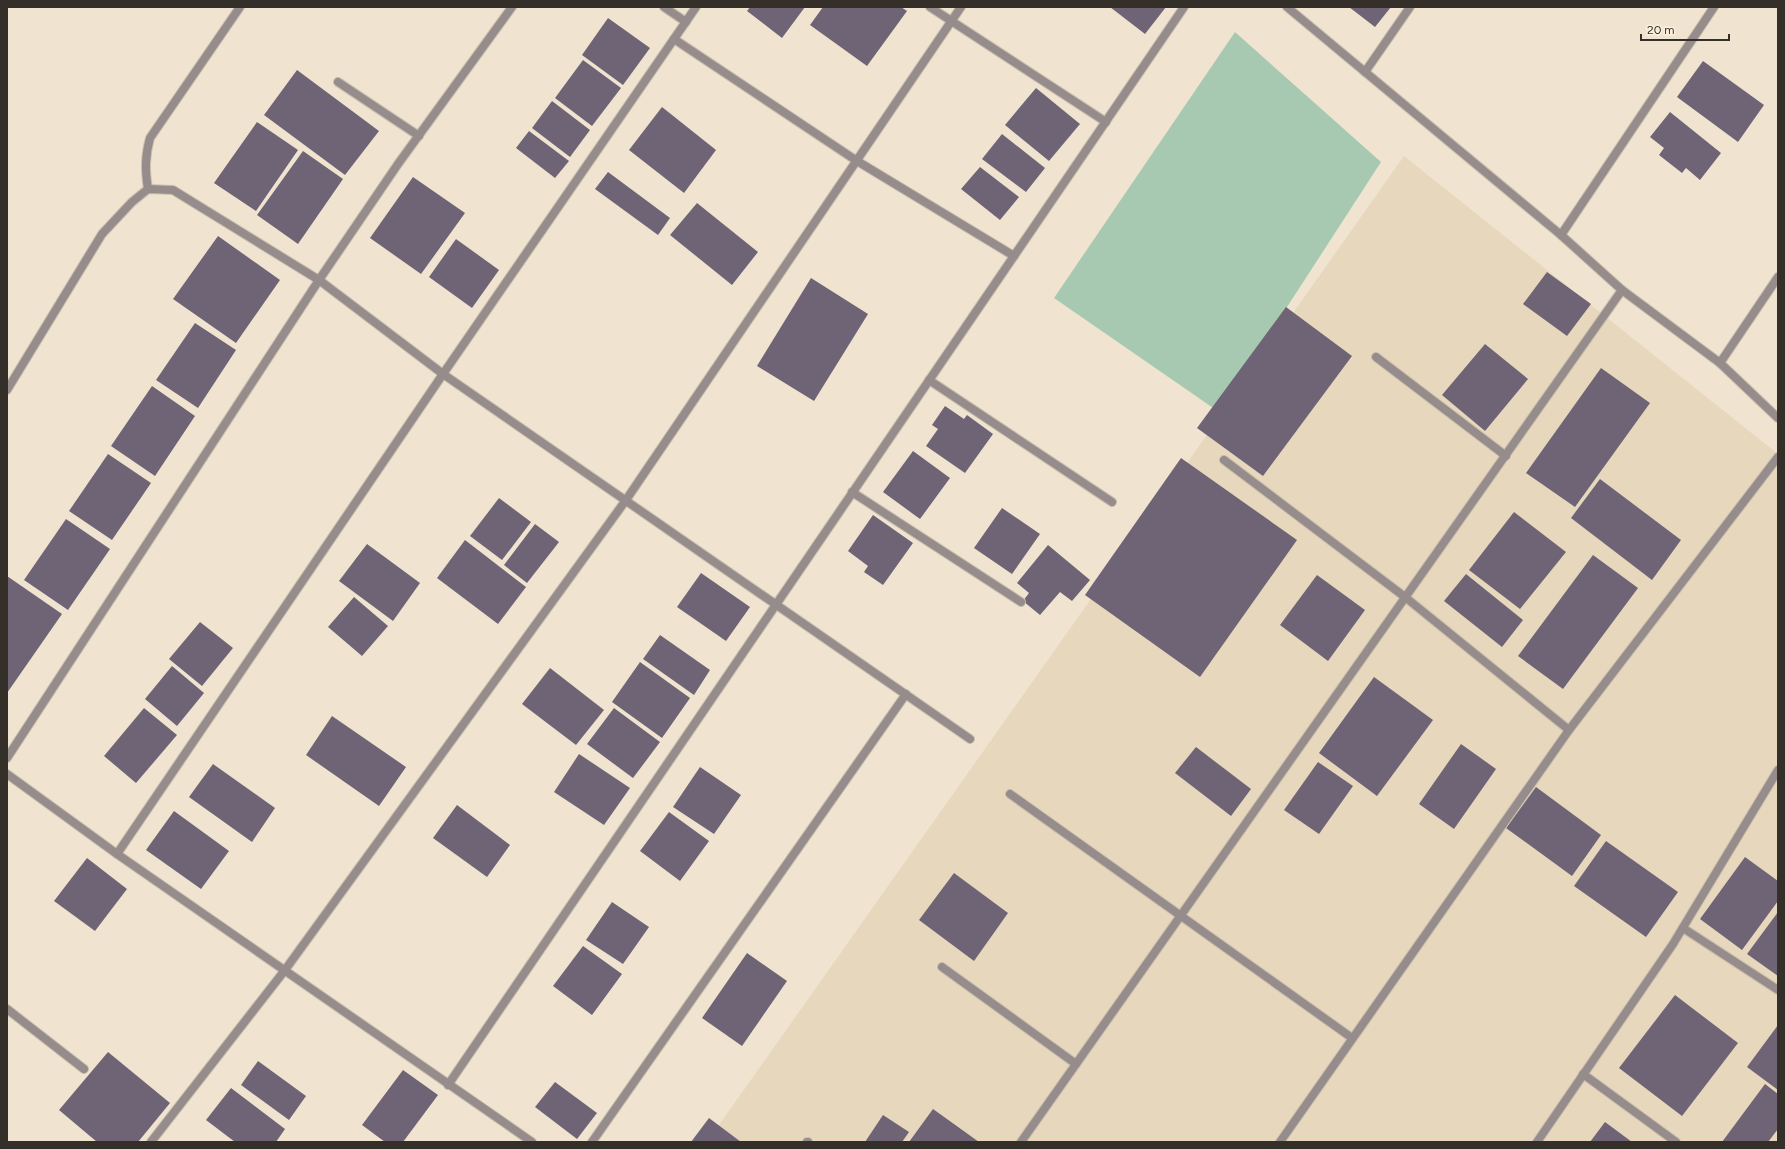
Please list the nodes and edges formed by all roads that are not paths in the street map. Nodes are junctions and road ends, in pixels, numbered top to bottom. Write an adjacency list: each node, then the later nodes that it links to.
1 (240, 7): 19 (street)
2 (512, 7): 17 (street)
3 (664, 7): 11 (street)
4 (696, 7): 11 (street)
5 (930, 7): 12 (street)
6 (961, 7): 12 (street)
7 (1184, 7): 16 (street)
8 (1287, 7): 14 (street)
9 (1410, 7): 14 (street)
10 (1714, 7): 20 (street)
11 (686, 22): 13 (street)
12 (951, 22): 16 (street); 18 (street)
13 (674, 39): 18 (street); 27 (street)
14 (1365, 72): 20 (street)
15 (338, 82): 17 (street)
16 (1106, 122): 21 (street)
17 (419, 136): 23 (street)
18 (857, 161): 21 (street); 35 (street)
19 (148, 189): 23 (street); 29 (street)
20 (1561, 235): 24 (street)
21 (1014, 256): 28 (street)
22 (1778, 277): 26 (street)
23 (319, 280): 27 (street); 43 (street)
24 (1622, 290): 26 (street); 31 (street)
25 (1376, 357): 31 (street)
26 (1720, 362): 30 (street)
27 (443, 374): 35 (street); 47 (street)
28 (929, 380): 34 (street); 36 (street)
29 (7, 390)
30 (1778, 418)
31 (1506, 456): 37 (street)
32 (1778, 457): 41 (street)
33 (1224, 460): 37 (street)
34 (852, 492): 38 (street); 39 (street)
35 (626, 500): 39 (street); 51 (street)
36 (1112, 502)
37 (1405, 597): 41 (street); 48 (street)
38 (1021, 602)
39 (776, 604): 40 (street); 58 (street)
40 (906, 694): 42 (street); 61 (street)
41 (1569, 730): 54 (street)
42 (970, 738)
43 (7, 758)
44 (1778, 770): 49 (street)
45 (7, 774): 47 (street)
46 (1010, 794): 48 (street)
47 (116, 854): 51 (street)
48 (1181, 914): 54 (street); 55 (street)
49 (1683, 928): 52 (street); 57 (street)
50 (942, 968): 55 (street)
51 (285, 970): 58 (street); 59 (street)
52 (1778, 990)
53 (7, 1009): 56 (street)
54 (1352, 1038): 63 (street)
55 (1076, 1064): 62 (street)
56 (84, 1069)
57 (1583, 1074): 64 (street); 65 (street)
58 (448, 1085): 60 (street)
59 (151, 1142)
60 (532, 1142)
61 (592, 1142)
62 (1021, 1142)
63 (1280, 1142)
64 (1537, 1142)
65 (1676, 1142)

